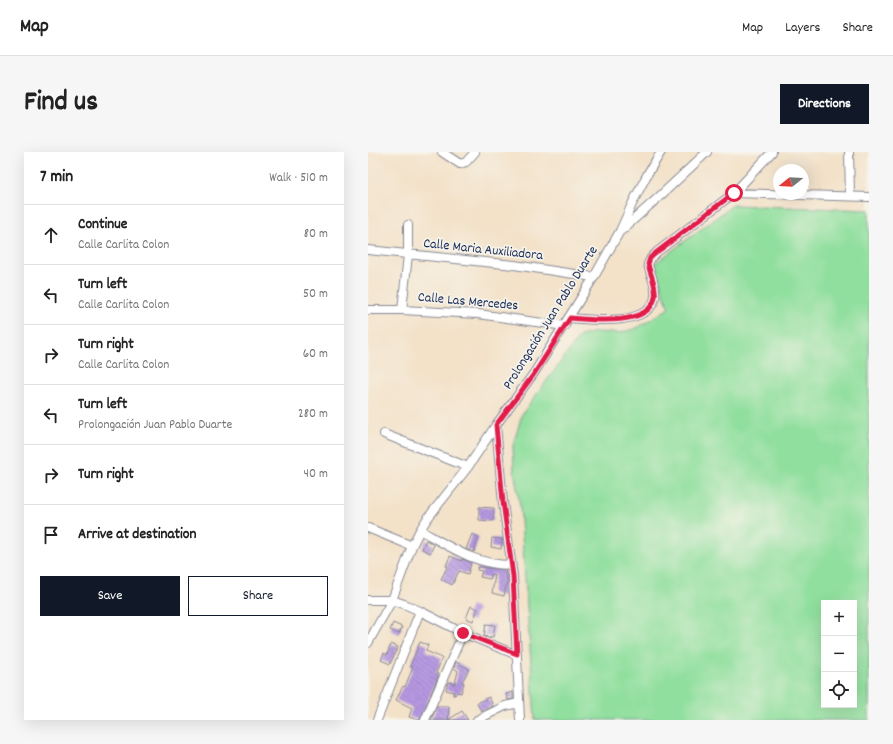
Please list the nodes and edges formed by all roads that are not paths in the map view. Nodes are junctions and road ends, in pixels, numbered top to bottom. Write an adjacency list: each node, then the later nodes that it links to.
1 (442, 152): 2 (street)
2 (475, 152)
3 (661, 152): 11 (street, Prolongación Juan Pablo Duarte)
4 (707, 152): 11 (street)
5 (772, 152): 7 (street)
6 (849, 152): 8 (street)
7 (734, 193): 8 (street); 17 (street)
8 (850, 196): 9 (street)
9 (869, 197)
10 (408, 225): 13 (street)
11 (620, 231): 14 (street, Prolongación Juan Pablo Duarte)
12 (368, 250): 13 (street, Calle Maria Auxiliadora)
13 (408, 255): 14 (street, Calle Maria Auxiliadora); 16 (street)
14 (594, 277): 17 (street, Prolongación Juan Pablo Duarte)
15 (368, 310): 16 (street, Calle Las Mercedes)
16 (402, 310): 18 (street, Calle Las Mercedes)
17 (570, 318): 18 (street, Prolongación Juan Pablo Duarte)
18 (565, 326): 19 (street, Prolongación Juan Pablo Duarte)
19 (496, 425): 21 (street, Prolongación Juan Pablo Duarte); 25 (street)
20 (384, 434): 21 (street)
21 (468, 467): 23 (street, Prolongación Juan Pablo Duarte)
22 (368, 528): 24 (street)
23 (420, 530): 24 (street, Prolongación Juan Pablo Duarte); 25 (street)
24 (412, 546): 27 (street, Prolongación Juan Pablo Duarte)
25 (511, 565): 31 (street)
26 (368, 600): 27 (street)
27 (392, 600): 28 (street); 30 (street, Prolongación Juan Pablo Duarte)
28 (420, 611): 29 (street); 33 (street)
29 (463, 633): 31 (street); 34 (street)
30 (368, 644)
31 (517, 654): 32 (street)
32 (519, 703): 35 (street); 36 (street)
33 (377, 720)
34 (425, 720)
35 (477, 720)
36 (520, 720)

